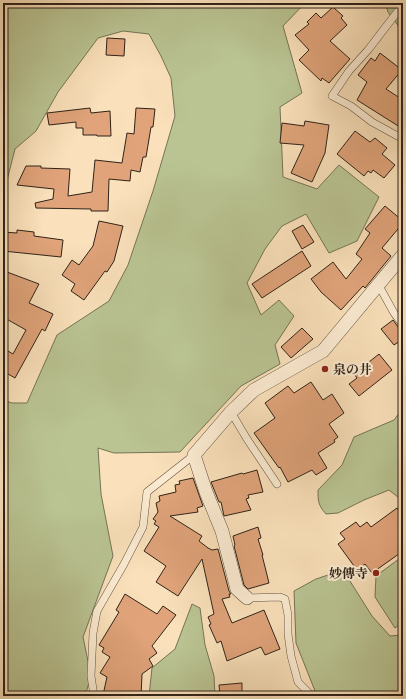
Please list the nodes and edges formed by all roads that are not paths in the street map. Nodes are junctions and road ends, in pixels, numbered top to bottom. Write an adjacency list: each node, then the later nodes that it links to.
1 (398, 11): 2 (lane)
2 (403, 139)
3 (403, 255): 4 (street)
4 (378, 284): 5 (lane); 6 (street)
5 (403, 325)
6 (231, 412): 7 (street); 8 (lane)
7 (194, 456): 9 (street); 10 (lane)
8 (277, 484)
9 (247, 598): 11 (lane)
10 (94, 696)
11 (312, 696)

